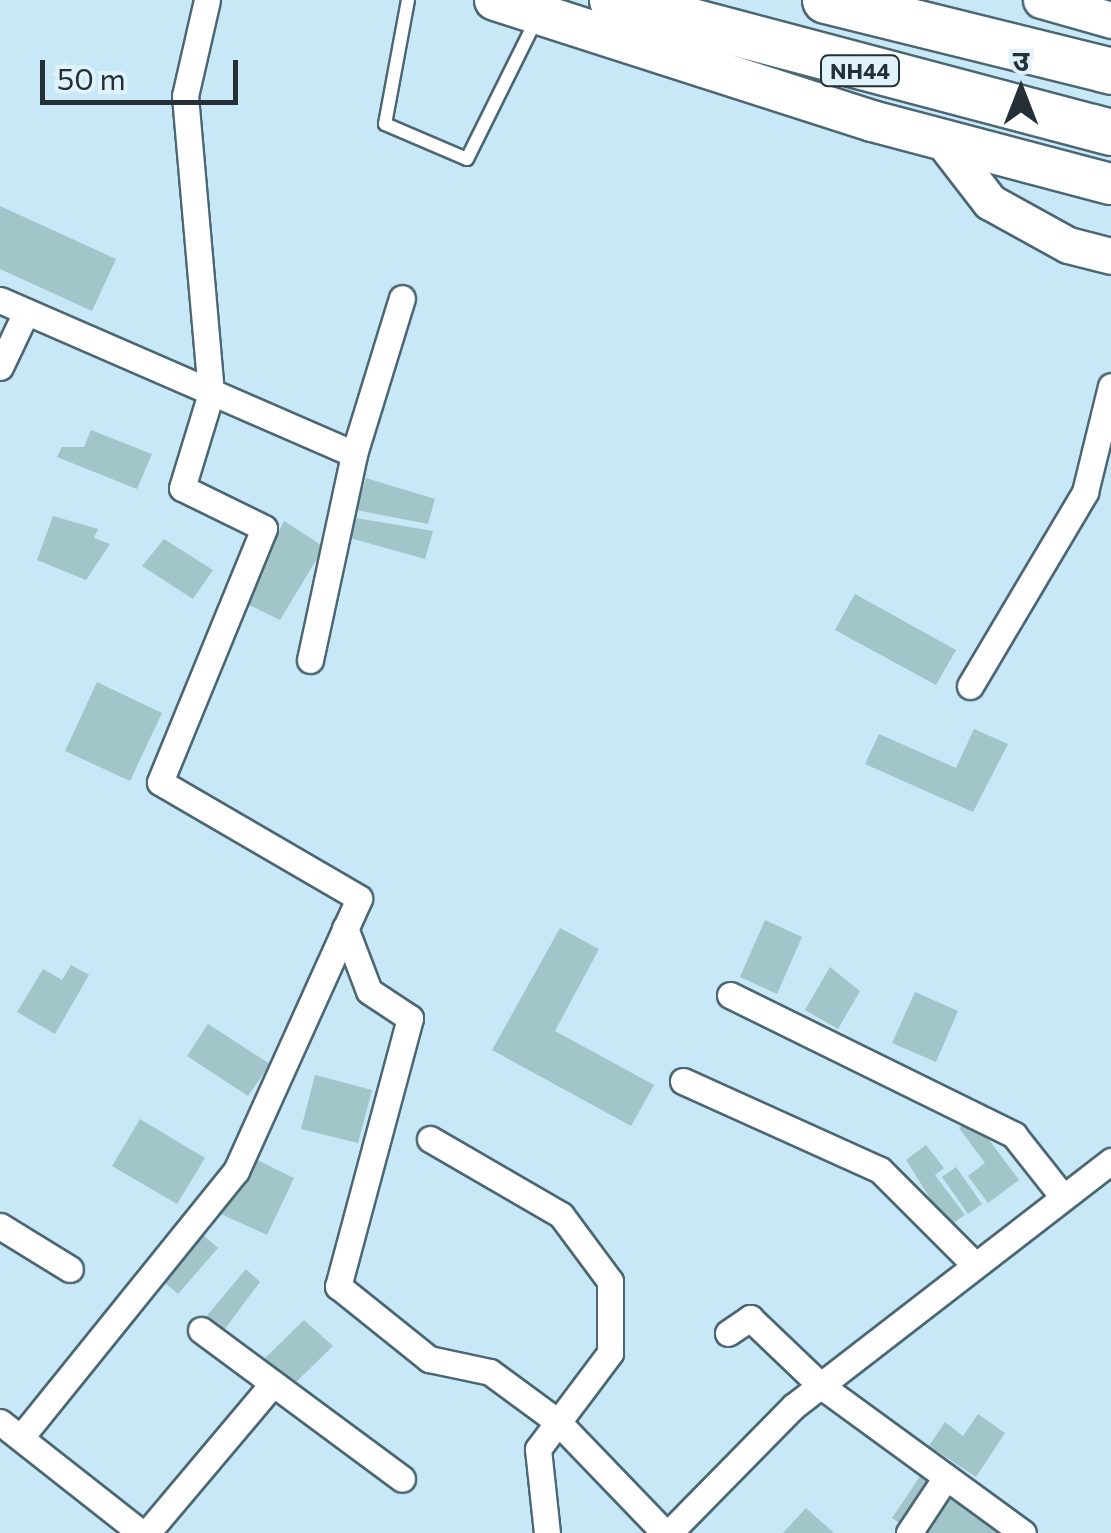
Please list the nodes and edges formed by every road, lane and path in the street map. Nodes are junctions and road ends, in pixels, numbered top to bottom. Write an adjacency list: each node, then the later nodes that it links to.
1 (207, 0): 19 (street)
2 (408, 0): 7 (lane)
3 (495, 0): 7 (main road)
4 (612, 0): 10 (highway, NH44)
5 (825, 0): 9 (highway, NH44)
6 (1041, 0): 8 (street)
7 (539, 14): 11 (main road)
8 (1111, 20)
9 (1111, 71)
10 (1111, 132)
11 (942, 140): 12 (main road); 13 (street)
12 (1111, 184)
13 (1111, 256)
14 (402, 298): 20 (street)
15 (0, 300): 16 (street)
16 (26, 312): 17 (street); 19 (street)
17 (0, 367)
18 (1111, 386): 22 (street)
19 (211, 392): 20 (street); 23 (street)
20 (354, 454): 21 (street)
21 (310, 660)
22 (970, 686)
23 (346, 928): 37 (street); 38 (street)
24 (730, 995): 28 (street)
25 (683, 1081): 30 (street)
26 (430, 1139): 37 (street)
27 (1111, 1161): 28 (street)
28 (1063, 1197): 30 (street)
29 (0, 1226): 31 (street)
30 (973, 1263): 35 (street)
31 (70, 1269)
32 (201, 1330): 34 (street)
33 (728, 1333): 35 (street)
34 (272, 1386): 40 (street); 41 (street)
35 (820, 1386): 39 (street); 43 (street)
36 (0, 1422): 38 (street)
37 (558, 1422): 42 (street); 43 (street)
38 (22, 1436): 41 (street)
39 (946, 1477): 44 (street); 45 (street)
40 (402, 1479)
41 (144, 1533)
42 (546, 1533)
43 (667, 1533)
44 (909, 1533)
45 (1023, 1533)

